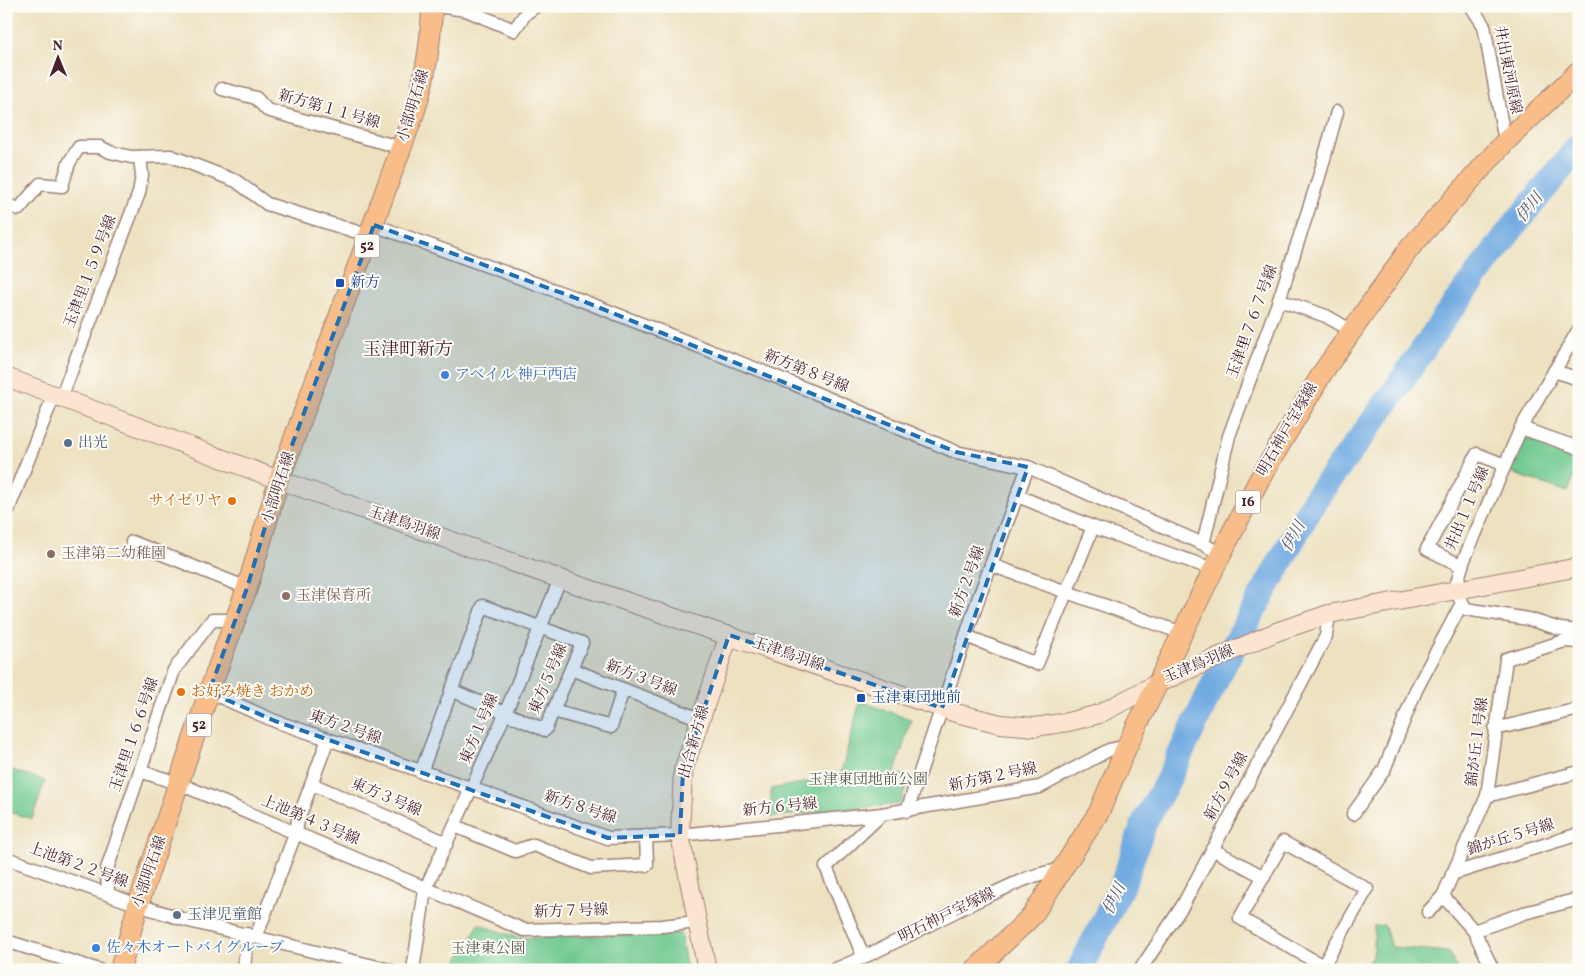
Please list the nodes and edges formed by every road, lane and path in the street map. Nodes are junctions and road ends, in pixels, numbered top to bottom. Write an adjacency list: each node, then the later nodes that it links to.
1 (432, 6): 9 (main road, 小部明石線 / 52)
2 (438, 6): 3 (street)
3 (536, 6)
4 (1471, 6): 8 (street, 井出東河原線)
5 (1579, 71): 8 (main road, 明石神戸宝塚線 / 16)
6 (222, 88): 9 (street, 新方第１１号線)
7 (1337, 112): 13 (street, 玉津里７６７号線)
8 (1505, 142): 14 (main road, 明石神戸宝塚線 / 16)
9 (402, 148): 12 (main road, 小部明石線 / 52)
10 (140, 157): 11 (street, 新方第８号線); 12 (street, 新方第８号線); 19 (street, 玉津里１５９号線)
11 (6, 205)
12 (372, 231): 23 (street, 新方第８号線); 24 (main road, 小部明石線 / 52)
13 (1279, 300): 14 (street); 29 (street, 玉津里７６７号線)
14 (1352, 330): 30 (main road, 明石神戸宝塚線 / 16)
15 (1579, 330): 16 (street, 井出１１号線)
16 (1554, 371): 18 (street); 20 (street, 井出１１号線)
17 (6, 377): 19 (street, 玉津鳥羽線)
18 (1579, 379)
19 (57, 396): 24 (street, 玉津鳥羽線); 26 (street, 玉津里１５９号線)
20 (1521, 428): 21 (street); 22 (street, 井出１１号線)
21 (1579, 448)
22 (1505, 464): 32 (street, 井出１１号線); 32 (street, 井出１１号線)
23 (1028, 467): 25 (street, 新方２号線); 29 (street, 新方第８号線)
24 (280, 480): 34 (street, 玉津鳥羽線); 35 (main road, 小部明石線 / 52)
25 (1018, 496): 27 (street); 31 (street, 新方２号線)
26 (6, 515)
27 (1094, 527): 30 (street); 36 (street)
28 (132, 542): 35 (street)
29 (1203, 544): 30 (street, 新方第８号線)
30 (1217, 561): 42 (main road, 明石神戸宝塚線 / 16)
31 (991, 565): 36 (street); 44 (street, 新方２号線)
32 (1462, 566): 37 (street, 井出１１号線)
33 (1579, 567): 37 (street, 玉津鳥羽線)
34 (560, 579): 40 (street, 東方１号線); 43 (street, 玉津鳥羽線)
35 (247, 588): 39 (main road, 小部明石線 / 52)
36 (1067, 593): 42 (street); 44 (street)
37 (1459, 596): 38 (street, 玉津鳥羽線); 41 (street); 68 (street, 井出１１号線)
38 (1329, 614): 47 (street, 玉津鳥羽線); 75 (street, 新方９号線)
39 (236, 620): 50 (main road, 小部明石線 / 52); 59 (street, 玉津里１６６号線)
40 (540, 626): 46 (street, 東方５号線); 48 (street, 東方５号線); 54 (street, 東方１号線)
41 (1579, 631)
42 (1182, 632): 47 (main road, 明石神戸宝塚線 / 16)
43 (729, 635): 51 (street, 玉津鳥羽線); 55 (street, 出合新方線)
44 (966, 636): 51 (street, 新方２号線)
45 (1579, 642): 56 (street, 錦が丘１号線)
46 (571, 669): 49 (street, 新方３号線); 53 (street, 東方５号線)
47 (1158, 683): 51 (street, 玉津鳥羽線); 58 (main road, 明石神戸宝塚線 / 16)
48 (451, 690): 54 (street, 東方５号線); 60 (street, 東方５号線)
49 (623, 690): 53 (street); 55 (street, 新方３号線)
50 (209, 692): 57 (street, 東方２号線); 62 (main road, 小部明石線 / 52)
51 (942, 708): 66 (street, 新方２号線)
52 (1579, 708): 56 (street)
53 (553, 712): 54 (street, 東方５号線)
54 (505, 714): 64 (street, 東方１号線)
55 (700, 719): 72 (street, 出合新方線)
56 (1496, 729): 65 (street, 錦が丘１号線)
57 (328, 739): 60 (street, 東方２号線); 63 (street)
58 (1127, 746): 66 (street, 新方第２号線); 77 (main road, 明石神戸宝塚線 / 16)
59 (140, 770): 62 (street, 上池第４３号線); 81 (street, 玉津里１６６号線)
60 (422, 772): 64 (street, 東方２号線)
61 (1579, 772): 65 (street)
62 (180, 784): 70 (street, 上池第４３号線); 84 (main road, 小部明石線 / 52)
63 (312, 784): 70 (street); 74 (street, 東方３号線)
64 (472, 790): 69 (street, 東方１号線); 73 (street, 新方８号線)
65 (1487, 796): 78 (street, 錦が丘１号線)
66 (908, 811): 67 (street, 新方第２号線)
67 (882, 814): 72 (street, 新方６号線); 90 (street)
68 (1353, 814)
69 (455, 826): 73 (street); 74 (street, 東方１号線)
70 (296, 832): 80 (street, 上池第４３号線); 88 (street)
71 (1579, 834): 78 (street, 錦が丘５号線)
72 (680, 835): 73 (street, 新方８号線); 86 (street, 出合新方線)
73 (646, 836)
74 (447, 843): 80 (street, 東方１号線)
75 (1212, 849): 79 (street); 100 (street, 新方９号線)
76 (6, 858): 81 (street, 上池第２２号線)
77 (1064, 870): 90 (street, 明石神戸宝塚線); 99 (main road, 明石神戸宝塚線 / 16)
78 (1452, 874): 82 (street, 錦が丘１号線)
79 (1264, 877): 91 (street); 91 (street)
80 (425, 890): 86 (street, 新方７号線); 96 (street, 東方１号線)
81 (108, 893): 84 (street, 上池第２２号線)
82 (1443, 896): 85 (street); 87 (street)
83 (1579, 899): 87 (street)
84 (138, 905): 88 (street, 上池第２２号線); 93 (main road, 小部明石線 / 52)
85 (1428, 912)
86 (696, 922): 97 (street, 出合新方線)
87 (1474, 932): 101 (street)
88 (251, 936): 94 (street); 95 (street, 上池第２２号線)
89 (6, 941): 92 (street)
90 (864, 958): 98 (street, 明石神戸宝塚線)
91 (1322, 968)
92 (99, 970)
93 (120, 970)
94 (244, 970)
95 (390, 970)
96 (413, 970)
97 (707, 970)
98 (833, 970)
99 (975, 970)
100 (1140, 970)
101 (1493, 970)

